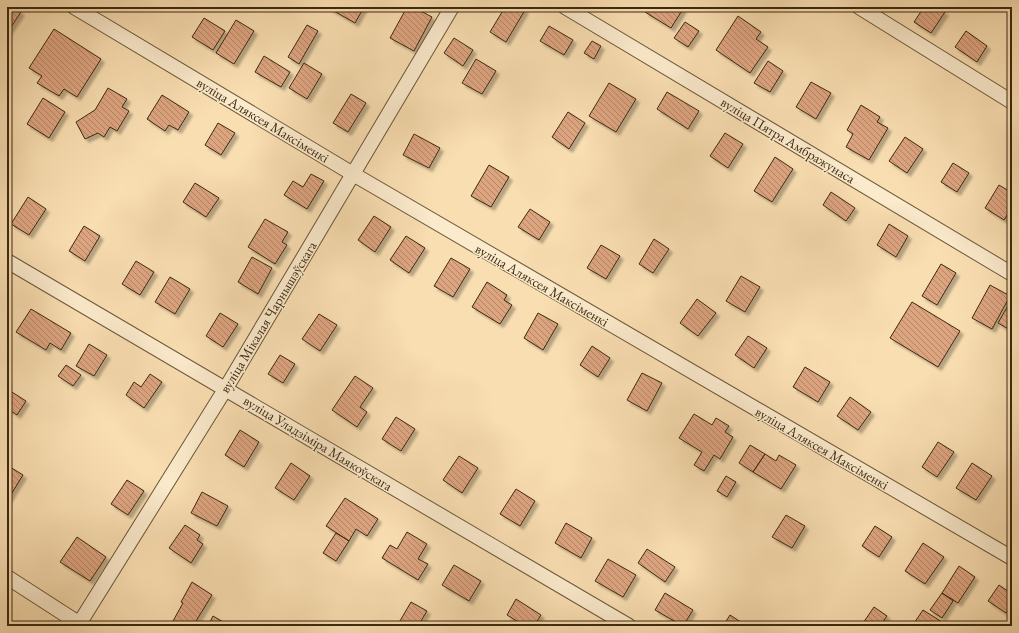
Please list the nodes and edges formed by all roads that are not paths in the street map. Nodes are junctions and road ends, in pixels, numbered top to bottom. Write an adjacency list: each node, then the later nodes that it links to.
1 (74, 7): 6 (street, вуліца Аляксея Максіменкі)
2 (452, 7): 6 (street, вуліца Мікалая Чарнышэўскага)
3 (565, 7): 8 (street, вуліца Пятра Амбражунаса)
4 (859, 7): 5 (street)
5 (1012, 102)
6 (353, 174): 9 (street, вуліца Мікалая Чарнышэўскага); 10 (street, вуліца Аляксея Максіменкі)
7 (7, 261): 9 (street, вуліца Уладзіміра Маякоўскага)
8 (1012, 274)
9 (226, 388): 12 (street, вуліца Мікалая Чарнышэўскага); 13 (street, вуліца Уладзіміра Маякоўскага)
10 (1012, 558)
11 (7, 577): 12 (street)
12 (81, 625)
13 (629, 626)

